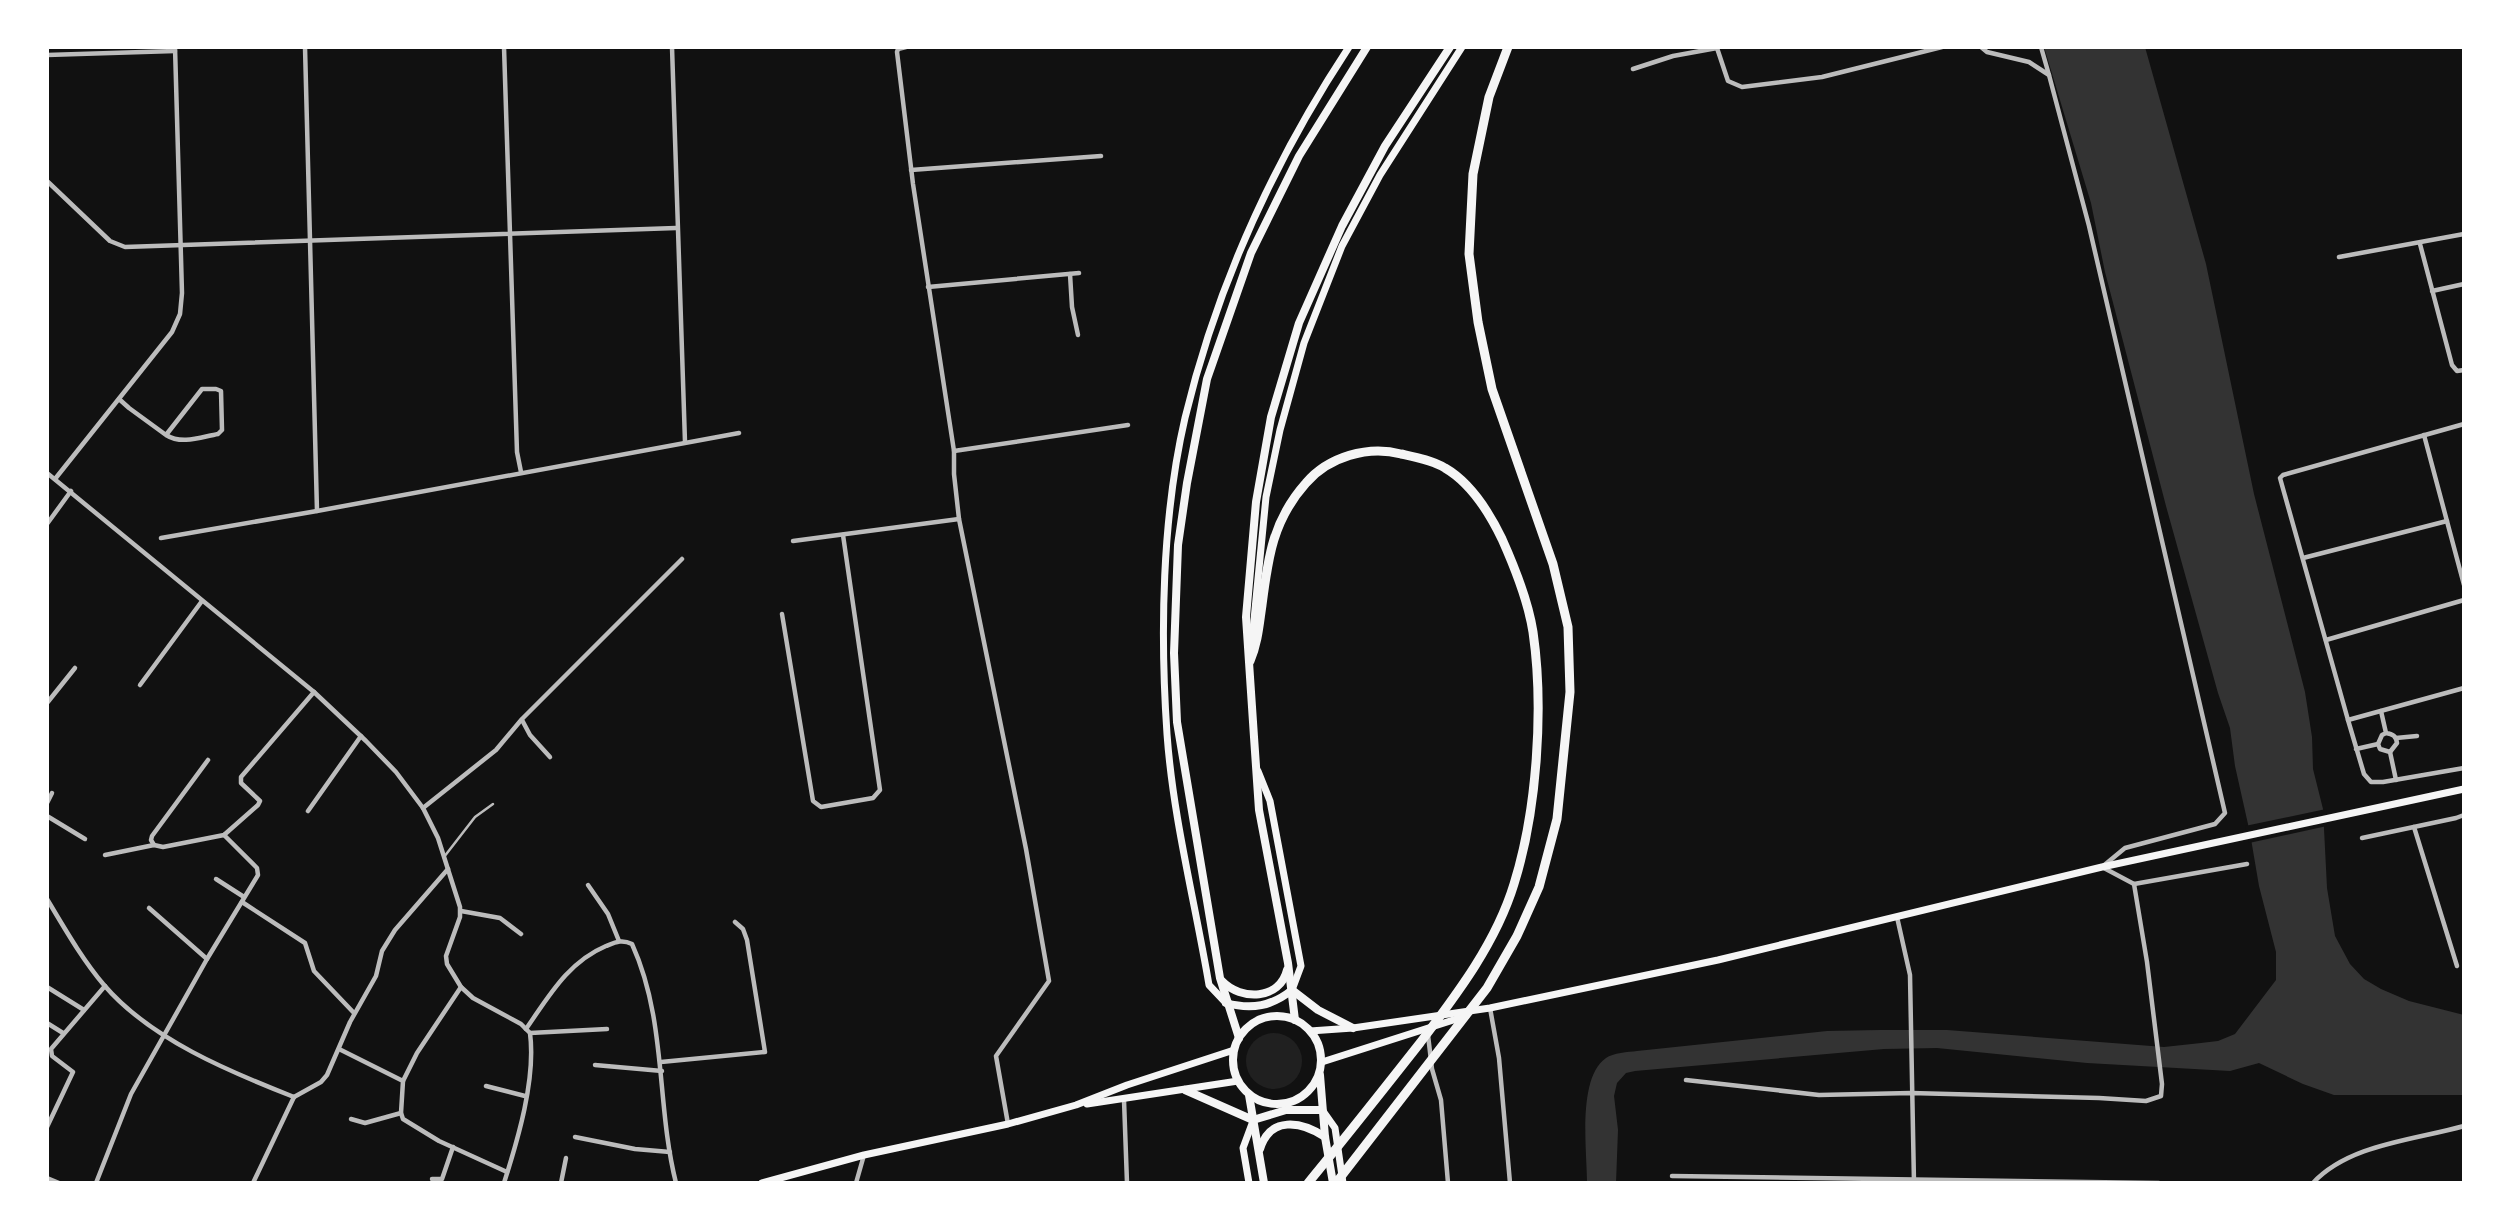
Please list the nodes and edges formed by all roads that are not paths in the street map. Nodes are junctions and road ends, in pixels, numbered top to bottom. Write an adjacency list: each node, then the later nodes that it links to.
1 (305, 47): 27 (street)
2 (504, 47): 25 (street)
3 (672, 47): 24 (street)
4 (906, 47): 22 (street)
5 (1349, 47): 17 (main road)
6 (1367, 47): 18 (highway)
7 (1450, 47): 64 (highway)
8 (1462, 47): 64 (main road)
9 (1508, 47): 188 (highway)
10 (1942, 47): 15 (street)
11 (1981, 47): 16 (street)
12 (2041, 47): 16 (street)
13 (175, 49): 14 (street); 29 (street)
14 (47, 55)
15 (1633, 69)
16 (2049, 75): 103 (street)
17 (1325, 83): 18 (main road); 19 (main road)
18 (1338, 90): 21 (highway)
19 (1287, 150): 21 (main road); 67 (main road)
20 (1101, 156): 22 (street)
21 (1299, 156): 66 (highway)
22 (911, 170): 34 (street)
23 (47, 181): 29 (street)
24 (676, 228): 25 (street); 44 (street)
25 (510, 233): 27 (street); 46 (street)
26 (2464, 234): 28 (street)
27 (311, 240): 29 (street); 50 (street)
28 (2420, 244): 30 (street); 35 (street)
29 (179, 247): 38 (street)
30 (2339, 257)
31 (1079, 273): 32 (street)
32 (1069, 274): 34 (street); 36 (street)
33 (2464, 284): 35 (street)
34 (928, 287): 45 (street)
35 (2432, 291): 37 (street)
36 (1077, 335)
37 (2464, 370)
38 (120, 399): 42 (street); 48 (street)
39 (1128, 425): 45 (street)
40 (2464, 425): 43 (street)
41 (739, 433): 44 (street)
42 (166, 435): 42 (street)
43 (2424, 435): 52 (street); 57 (street)
44 (685, 442): 46 (street)
45 (954, 451): 51 (street)
46 (520, 472): 50 (street)
47 (47, 473): 48 (street)
48 (55, 479): 49 (street)
49 (71, 491): 53 (street); 61 (street)
50 (317, 512): 55 (street)
51 (959, 519): 54 (street); 160 (street)
52 (2447, 521): 57 (street); 59 (street)
53 (47, 524)
54 (843, 535): 56 (street); 62 (street)
55 (161, 538)
56 (793, 541)
57 (2303, 558): 63 (street)
58 (682, 559): 73 (street)
59 (2464, 585)
60 (2464, 600): 63 (street)
61 (202, 601): 68 (street); 70 (street)
62 (782, 614)
63 (2326, 640): 74 (street)
64 (1250, 662): 85 (highway); 187 (highway)
65 (75, 668): 71 (street)
66 (1175, 679): 67 (main road); 119 (highway)
67 (1165, 680): 124 (main road)
68 (140, 685)
69 (2464, 688): 72 (street)
70 (314, 692): 76 (street); 96 (street)
71 (47, 703)
72 (2381, 711): 74 (street); 75 (street)
73 (522, 719): 82 (street); 91 (street)
74 (2348, 720): 80 (street)
75 (2386, 733): 78 (street); 79 (street)
76 (361, 736): 91 (street); 92 (street)
77 (2417, 736): 78 (street)
78 (2396, 738): 81 (street)
79 (2378, 744): 80 (street); 81 (street)
80 (2356, 749): 86 (street)
81 (2390, 752): 86 (street)
82 (550, 757)
83 (208, 760): 99 (street)
84 (2464, 768): 86 (street)
85 (1258, 771): 117 (highway); 123 (main road)
86 (2396, 780)
87 (2464, 789): 103 (main road)
88 (52, 793): 89 (street)
89 (47, 803)
90 (492, 804): 101 (lane)
91 (423, 808): 101 (street)
92 (308, 811)
93 (2464, 815): 95 (street)
94 (47, 816): 98 (street)
95 (2414, 827): 97 (street); 118 (street)
96 (224, 835): 99 (street); 109 (street)
97 (2362, 838)
98 (85, 839)
99 (154, 845): 100 (street)
100 (105, 855)
101 (444, 857): 104 (street)
102 (2247, 864): 106 (street)
103 (2102, 867): 106 (street); 112 (main road)
104 (448, 869): 111 (street); 127 (street)
105 (216, 879): 109 (street)
106 (2134, 884): 150 (street)
107 (588, 885): 115 (street)
108 (47, 900): 120 (street)
109 (243, 900): 116 (street); 127 (street)
110 (149, 908): 116 (street)
111 (461, 911): 114 (street); 122 (street)
112 (1897, 917): 125 (main road); 150 (street)
113 (735, 922): 140 (street)
114 (521, 934)
115 (618, 941): 133 (street); 140 (street)
116 (207, 959): 136 (street)
117 (1288, 963): 119 (highway); 123 (highway)
118 (2457, 966)
119 (1220, 978): 124 (highway)
120 (105, 986): 126 (street); 136 (street)
121 (47, 987): 126 (street)
122 (461, 987): 133 (street); 146 (street)
123 (1292, 990): 124 (highway); 128 (highway); 130 (highway)
124 (1226, 1003): 137 (highway)
125 (1490, 1008): 130 (main road); 131 (main road); 191 (street)
126 (84, 1010): 135 (street)
127 (354, 1013): 138 (street)
128 (1295, 1020): 134 (highway); 137 (highway)
129 (47, 1023): 135 (street)
130 (1353, 1028): 134 (main road)
131 (1427, 1028): 141 (main road); 190 (street)
132 (607, 1029): 133 (street)
133 (528, 1031): 152 (street)
134 (1310, 1031): 141 (highway)
135 (62, 1033): 162 (street)
136 (164, 1034): 153 (street); 177 (street)
137 (1239, 1038): 139 (highway)
138 (339, 1049): 146 (street); 153 (street)
139 (1234, 1050): 147 (highway); 155 (main road)
140 (661, 1062): 143 (street)
141 (1322, 1062): 144 (highway)
142 (594, 1065): 143 (street)
143 (662, 1071): 166 (street)
144 (1320, 1073): 151 (highway); 156 (highway)
145 (1686, 1080): 150 (street)
146 (403, 1081): 157 (street)
147 (1238, 1081): 149 (main road); 151 (highway)
148 (486, 1086): 152 (street)
149 (1185, 1090): 154 (main road); 159 (highway)
150 (1911, 1093): 175 (street)
151 (1249, 1095): 159 (highway)
152 (525, 1096): 170 (street)
153 (294, 1097): 178 (street)
154 (1124, 1100): 155 (main road); 184 (street)
155 (1076, 1105): 160 (main road)
156 (1322, 1110): 159 (highway); 164 (highway); 189 (main road)
157 (401, 1113): 158 (street); 165 (street)
158 (351, 1119)
159 (1254, 1121): 167 (highway); 185 (main road)
160 (1008, 1124): 168 (main road)
161 (2464, 1126): 193 (street)
162 (47, 1128)
163 (575, 1137): 166 (street)
164 (1325, 1137): 167 (highway); 188 (highway)
165 (453, 1147): 170 (street); 173 (street)
166 (670, 1152): 181 (street)
167 (1258, 1153): 186 (highway)
168 (864, 1156): 182 (main road); 183 (street)
169 (566, 1158): 180 (street)
170 (508, 1172): 179 (street)
171 (1672, 1176): 174 (street)
172 (47, 1178): 176 (street)
173 (432, 1179)
174 (1716, 1180): 175 (street)
175 (1914, 1181): 192 (street)
176 (59, 1183)
177 (96, 1183)
178 (253, 1183)
179 (504, 1183)
180 (561, 1183)
181 (676, 1183)
182 (762, 1183)
183 (856, 1183)
184 (1127, 1183)
185 (1249, 1183)
186 (1264, 1183)
187 (1308, 1183)
188 (1335, 1183)
189 (1343, 1183)
190 (1448, 1183)
191 (1510, 1183)
192 (2159, 1183)
193 (2313, 1183)

